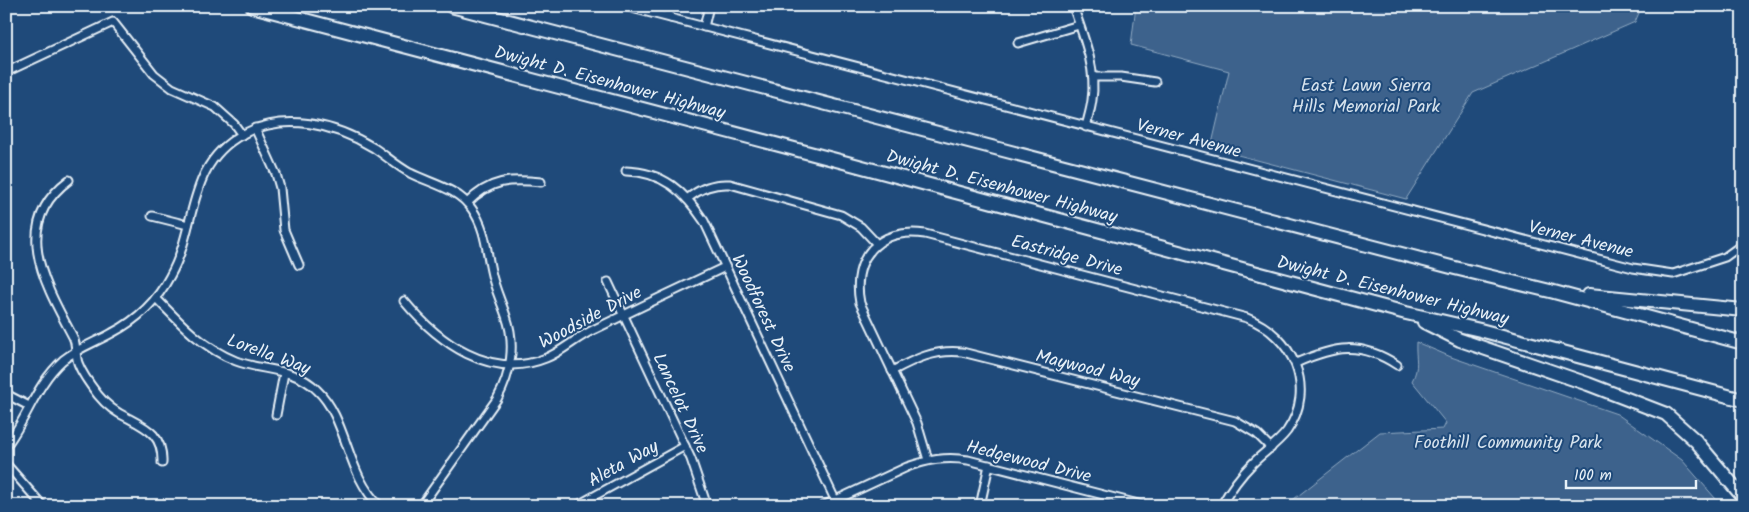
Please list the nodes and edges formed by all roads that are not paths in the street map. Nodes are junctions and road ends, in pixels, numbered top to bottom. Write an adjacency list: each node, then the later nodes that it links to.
1 (252, 6): 33 (highway, Dwight D. Eisenhower Highway)
2 (451, 6): 29 (highway, Dwight D. Eisenhower Highway)
3 (624, 6): 7 (street, Verner Avenue)
4 (665, 6): 7 (street)
5 (709, 6): 9 (street)
6 (1073, 6): 8 (street)
7 (671, 18): 9 (street, Verner Avenue)
8 (1079, 25): 10 (street); 12 (street)
9 (704, 27): 14 (street, Verner Avenue)
10 (1018, 43)
11 (6, 72): 16 (street)
12 (1093, 77): 13 (street); 14 (street)
13 (1155, 82)
14 (1086, 127): 25 (street, Verner Avenue)
15 (255, 128): 16 (street); 21 (street); 26 (street)
16 (242, 135): 23 (street)
17 (626, 171): 20 (street, Woodforest Drive)
18 (69, 180): 36 (street)
19 (542, 182): 21 (street)
20 (687, 199): 24 (street); 27 (street, Woodforest Drive)
21 (467, 203): 38 (street)
22 (152, 216): 23 (street)
23 (188, 225): 30 (street)
24 (877, 244): 37 (street, Eastridge Drive); 40 (street, Eastridge Drive)
25 (1743, 244)
26 (299, 265)
27 (726, 267): 34 (street, Woodside Drive); 54 (street, Woodforest Drive)
28 (608, 282): 34 (street, Lancelot Drive)
29 (1554, 292): 32 (highway); 35 (highway, Dwight D. Eisenhower Highway)
30 (156, 298): 36 (street); 41 (street, Lorella Way)
31 (404, 301): 38 (street, Woodside Drive)
32 (1743, 310)
33 (1406, 313): 43 (highway, Dwight D. Eisenhower Highway); 53 (highway)
34 (623, 315): 38 (street, Woodside Drive); 47 (street, Lancelot Drive)
35 (1743, 343)
36 (76, 351): 44 (street); 50 (street)
37 (1296, 363): 39 (street); 48 (street, Eastridge Drive)
38 (510, 365): 57 (street)
39 (1397, 365)
40 (892, 371): 48 (street, Maywood Way); 49 (street, Eastridge Drive)
41 (284, 373): 45 (street); 56 (street, Lorella Way)
42 (6, 394): 44 (street)
43 (1743, 400)
44 (29, 406): 46 (street)
45 (276, 415)
46 (6, 446)
47 (685, 446): 58 (street, Aleta Way); 59 (street, Lancelot Drive)
48 (1271, 448): 63 (street, Eastridge Drive)
49 (928, 460): 52 (street, Hedgewood Drive); 54 (street, Hedgewood Drive)
50 (162, 463)
51 (6, 464): 55 (street)
52 (989, 465): 61 (street); 62 (street, Hedgewood Drive)
53 (1743, 498)
54 (836, 503): 60 (street, Hedgewood Drive)
55 (43, 506)
56 (380, 506)
57 (421, 506)
58 (576, 506)
59 (707, 506)
60 (823, 506)
61 (980, 506)
62 (1146, 506)
63 (1221, 506)

